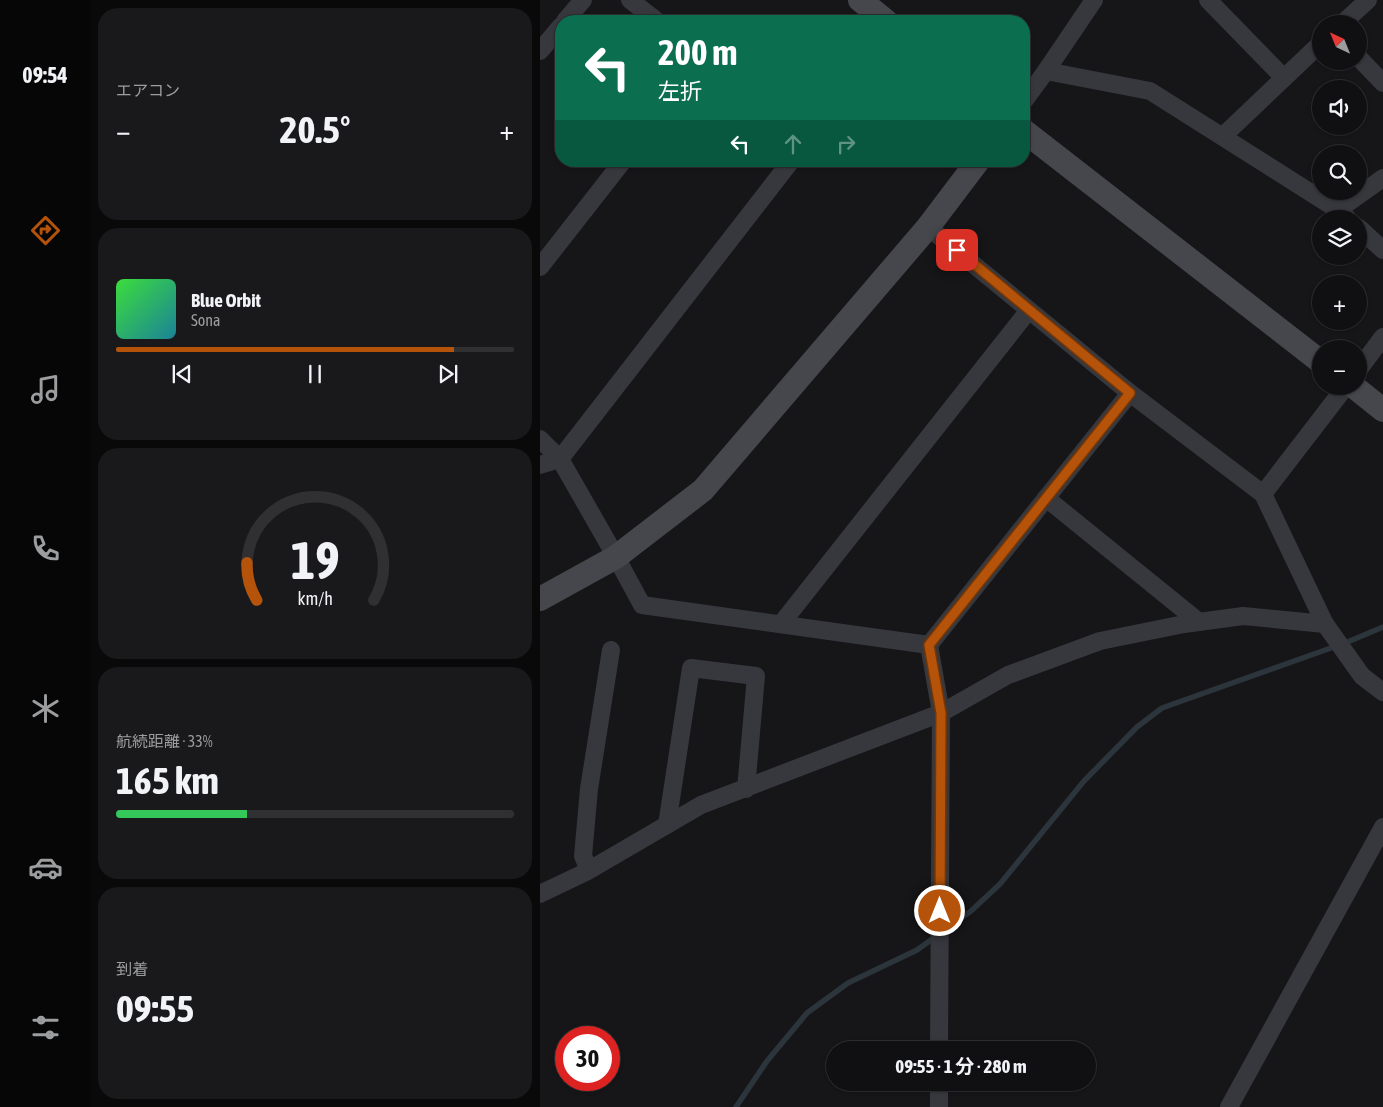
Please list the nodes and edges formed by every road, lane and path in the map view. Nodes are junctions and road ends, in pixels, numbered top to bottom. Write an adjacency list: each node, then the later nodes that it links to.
1 (583, 0): 7 (street)
2 (630, 0): 8 (street)
3 (860, 0): 9 (street)
4 (1094, 0): 15 (street)
5 (1208, 0): 16 (street)
6 (1368, 0): 10 (street)
7 (570, 15)
8 (649, 15)
9 (879, 15)
10 (1352, 15)
11 (555, 33): 12 (street)
12 (540, 51)
13 (1312, 52): 16 (street)
14 (1368, 67): 17 (street)
15 (1046, 71): 18 (street); 20 (street)
16 (1284, 78): 20 (street)
17 (1383, 83)
18 (1030, 92)
19 (1030, 136): 33 (street)
20 (1223, 136): 25 (street)
21 (618, 167): 30 (street)
22 (786, 167): 40 (street)
23 (973, 167): 27 (street)
24 (1383, 178): 26 (street)
25 (1337, 210)
26 (1347, 210)
27 (928, 227): 31 (street); 44 (street)
28 (1367, 235): 29 (street)
29 (1383, 250)
30 (540, 267)
31 (1029, 310): 35 (street); 47 (street)
32 (1383, 337): 34 (street)
33 (1312, 355)
34 (1367, 358)
35 (1130, 393): 42 (street); 43 (street)
36 (1339, 395): 42 (street)
37 (1364, 395): 38 (street)
38 (1383, 410)
39 (540, 439): 40 (street)
40 (560, 459): 41 (street); 44 (street)
41 (540, 465)
42 (1263, 494): 48 (street)
43 (1046, 498): 46 (street); 49 (street)
44 (616, 557): 45 (street); 47 (street)
45 (540, 599)
46 (1199, 622): 48 (street); 52 (street)
47 (781, 624): 49 (street)
48 (1325, 624): 51 (street)
49 (929, 645): 52 (street)
50 (611, 650): 56 (street)
51 (1383, 692)
52 (941, 713): 53 (street); 58 (street)
53 (746, 788): 54 (street); 54 (street)
54 (667, 825): 56 (street)
55 (1383, 827): 61 (street)
56 (589, 870): 57 (street)
57 (540, 894)
58 (939, 1041)
59 (939, 1091): 60 (street)
60 (939, 1107)
61 (1229, 1107)

